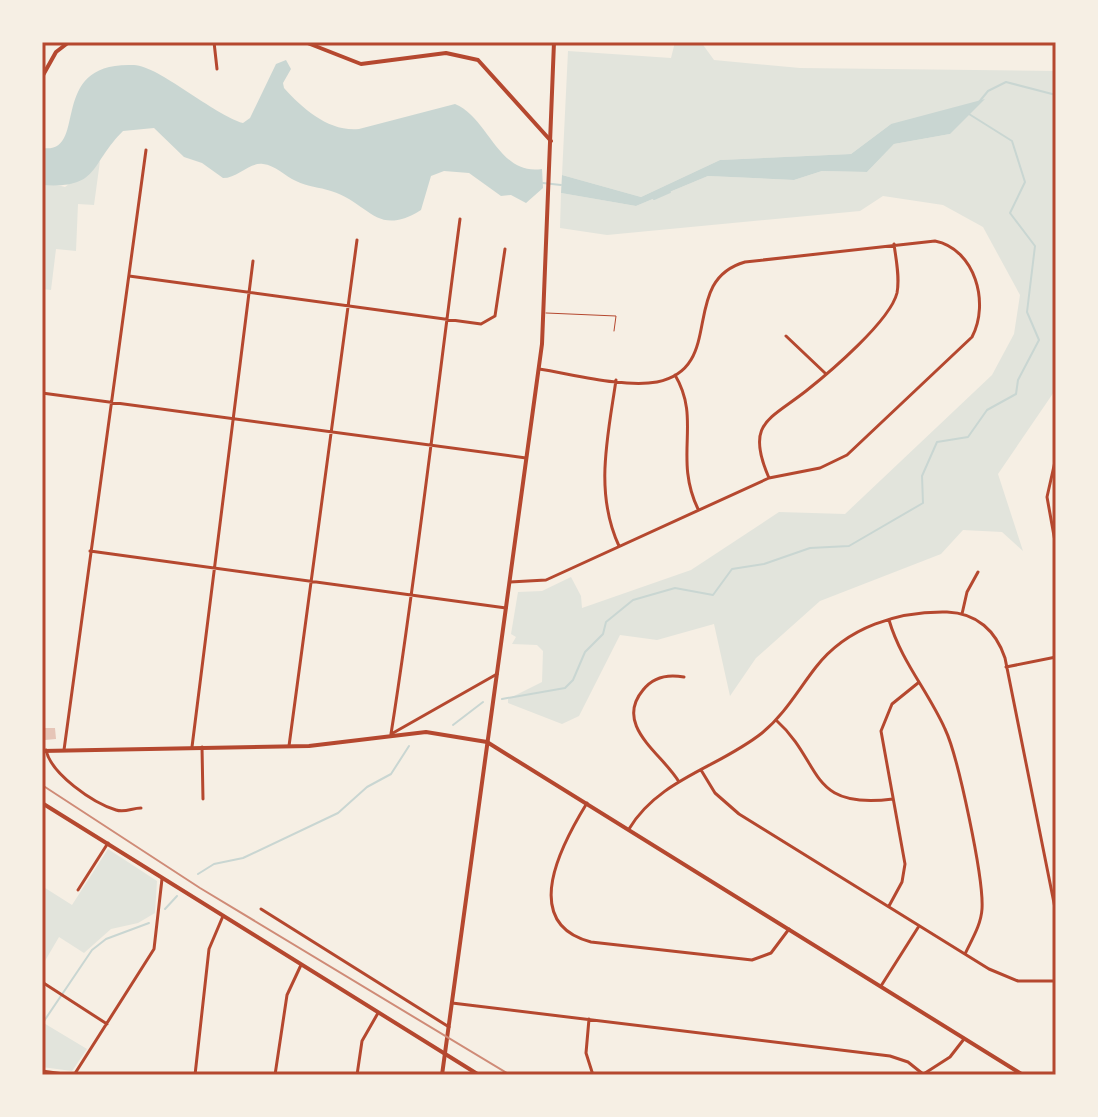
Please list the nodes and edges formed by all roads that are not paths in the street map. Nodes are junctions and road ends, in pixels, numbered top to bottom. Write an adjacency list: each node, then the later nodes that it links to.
1 (69, 42): 6 (street)
2 (214, 42): 5 (street)
3 (305, 42): 7 (street)
4 (554, 42): 7 (street)
5 (217, 69)
6 (42, 77)
7 (551, 141): 17 (street)
8 (146, 150): 14 (street)
9 (460, 219): 18 (street)
10 (357, 240): 16 (street)
11 (894, 244): 22 (street); 23 (street); 32 (street)
12 (505, 249): 18 (street)
13 (253, 261): 15 (street)
14 (128, 276): 15 (street); 26 (street)
15 (250, 293): 16 (street); 27 (street)
16 (348, 306): 18 (street); 28 (street)
17 (544, 313): 19 (lane); 21 (street)
18 (447, 319): 29 (street)
19 (614, 331)
20 (786, 336): 22 (street)
21 (539, 369): 24 (street); 31 (street)
22 (825, 373): 32 (street)
23 (675, 375): 24 (street); 35 (street)
24 (616, 380): 36 (street)
25 (42, 393): 26 (street)
26 (112, 400): 27 (street); 38 (street)
27 (233, 418): 28 (street); 39 (street)
28 (332, 430): 29 (street); 41 (street)
29 (429, 444): 31 (street); 43 (street)
30 (1056, 457): 33 (street)
31 (526, 458): 42 (street)
32 (769, 478): 35 (street)
33 (1048, 488): 34 (street); 37 (street)
34 (1056, 490)
35 (698, 509): 36 (street)
36 (619, 546): 42 (street)
37 (1056, 547)
38 (90, 551): 39 (street); 61 (street)
39 (216, 567): 41 (street); 58 (street)
40 (978, 572): 45 (street)
41 (313, 580): 43 (street); 57 (street)
42 (510, 582): 44 (street)
43 (413, 596): 44 (street); 55 (street)
44 (507, 608): 49 (street)
45 (962, 614): 46 (street); 48 (street)
46 (888, 619): 51 (street); 54 (street)
47 (1056, 657): 48 (street)
48 (1006, 667): 72 (street)
49 (497, 674): 55 (street); 56 (street)
50 (684, 677): 53 (street)
51 (918, 683): 65 (street); 81 (street)
52 (631, 693): 53 (street)
53 (638, 697): 63 (street)
54 (776, 720): 62 (street); 65 (street)
55 (391, 734): 56 (street); 57 (street)
56 (487, 742): 67 (street); 86 (street)
57 (289, 746): 59 (street)
58 (192, 747): 59 (street); 61 (street)
59 (202, 747): 64 (street)
60 (44, 750): 61 (street); 68 (street)
61 (64, 750)
62 (701, 770): 63 (street); 75 (street)
63 (679, 782): 69 (street)
64 (203, 799)
65 (893, 799): 75 (street)
66 (42, 803): 70 (street)
67 (587, 803): 69 (street); 80 (street)
68 (141, 808)
69 (629, 829): 80 (street)
70 (108, 843): 73 (street); 74 (street)
71 (1056, 874): 72 (street)
72 (1049, 875): 77 (street)
73 (162, 879): 78 (street); 89 (street)
74 (78, 890)
75 (889, 906): 79 (street)
76 (261, 909): 90 (street)
77 (1056, 913)
78 (223, 916): 82 (street); 96 (street)
79 (919, 926): 81 (street); 85 (street)
80 (789, 929): 85 (street)
81 (965, 954): 83 (street)
82 (301, 965): 87 (street); 97 (street)
83 (1056, 981)
84 (42, 982): 89 (street)
85 (881, 986): 91 (street)
86 (452, 1003): 88 (street); 90 (street)
87 (378, 1013): 92 (street); 98 (street)
88 (589, 1019): 94 (street); 101 (street)
89 (107, 1024): 95 (street)
90 (449, 1027): 92 (street)
91 (964, 1039): 94 (street); 102 (street)
92 (445, 1054): 99 (street); 100 (street)
93 (42, 1071): 95 (street)
94 (923, 1074)
95 (73, 1075)
96 (195, 1075)
97 (275, 1075)
98 (357, 1075)
99 (442, 1075)
100 (479, 1075)
101 (593, 1075)
102 (1023, 1075)

